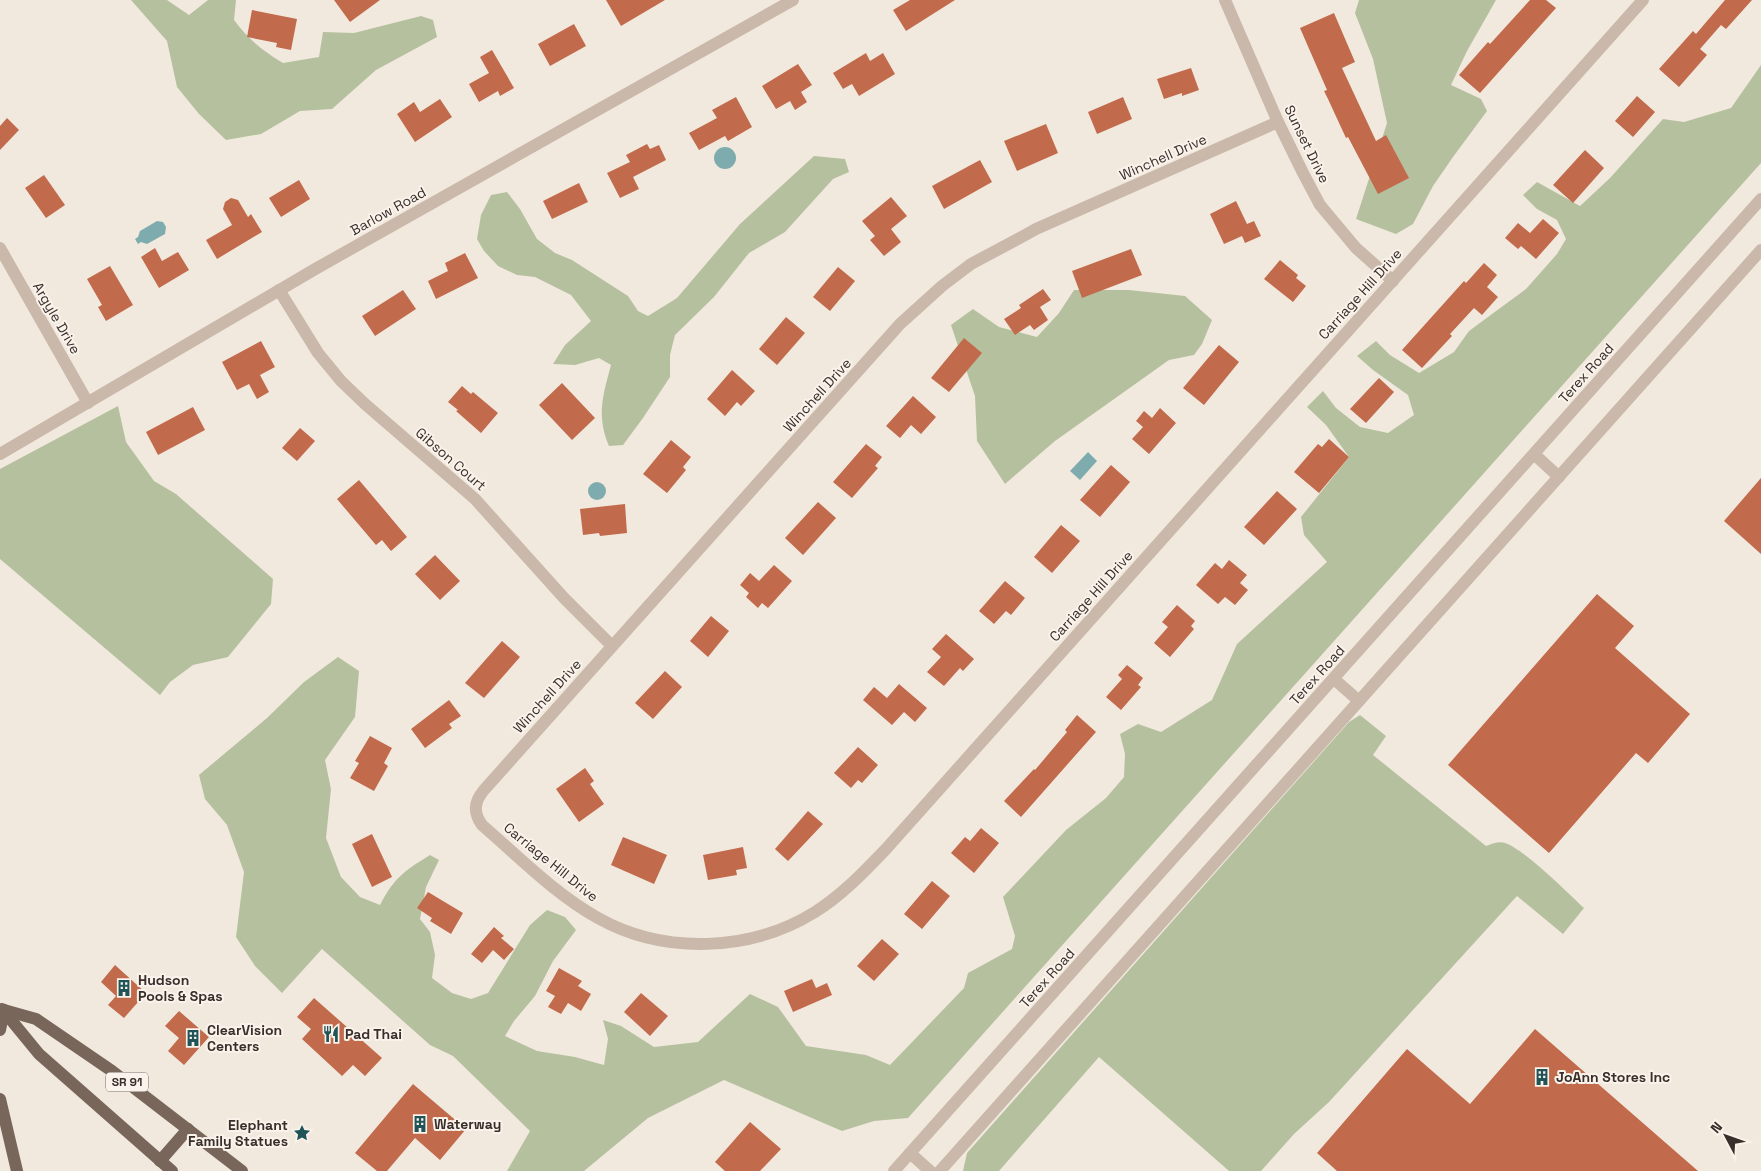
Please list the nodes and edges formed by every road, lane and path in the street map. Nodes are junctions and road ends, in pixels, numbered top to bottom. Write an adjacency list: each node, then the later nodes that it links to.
1 (793, 0): 9 (street, Barlow Road)
2 (1225, 0): 4 (street, Sunset Drive)
3 (1643, 0): 8 (street, Carriage Hill Drive)
4 (1278, 122): 8 (street, Sunset Drive); 14 (street, Winchell Drive)
5 (1761, 199): 12 (street, Terex Road)
6 (0, 248): 10 (street, Argyle Drive)
7 (1761, 250): 13 (street)
8 (1393, 281): 17 (street, Carriage Hill Drive)
9 (279, 290): 10 (street, Barlow Road); 14 (street, Gibson Court)
10 (88, 402): 11 (street, Barlow Road)
11 (0, 454)
12 (1534, 454): 13 (street); 15 (street, Terex Road)
13 (1559, 477): 16 (street)
14 (612, 646): 17 (street, Winchell Drive)
15 (1334, 679): 16 (street); 22 (street, Terex Road)
16 (1359, 701): 29 (street)
17 (475, 810)
18 (2, 1009): 19 (main road); 21 (main road, SR 91); 23 (main road, SR 91)
19 (0, 1030)
20 (0, 1099): 24 (main road)
21 (188, 1129): 23 (main road); 26 (main road, SR 91)
22 (910, 1153): 27 (street, Terex Road); 28 (street)
23 (160, 1161): 25 (main road, SR 91)
24 (17, 1171)
25 (172, 1171)
26 (242, 1171)
27 (894, 1171)
28 (930, 1171)
29 (940, 1171)

